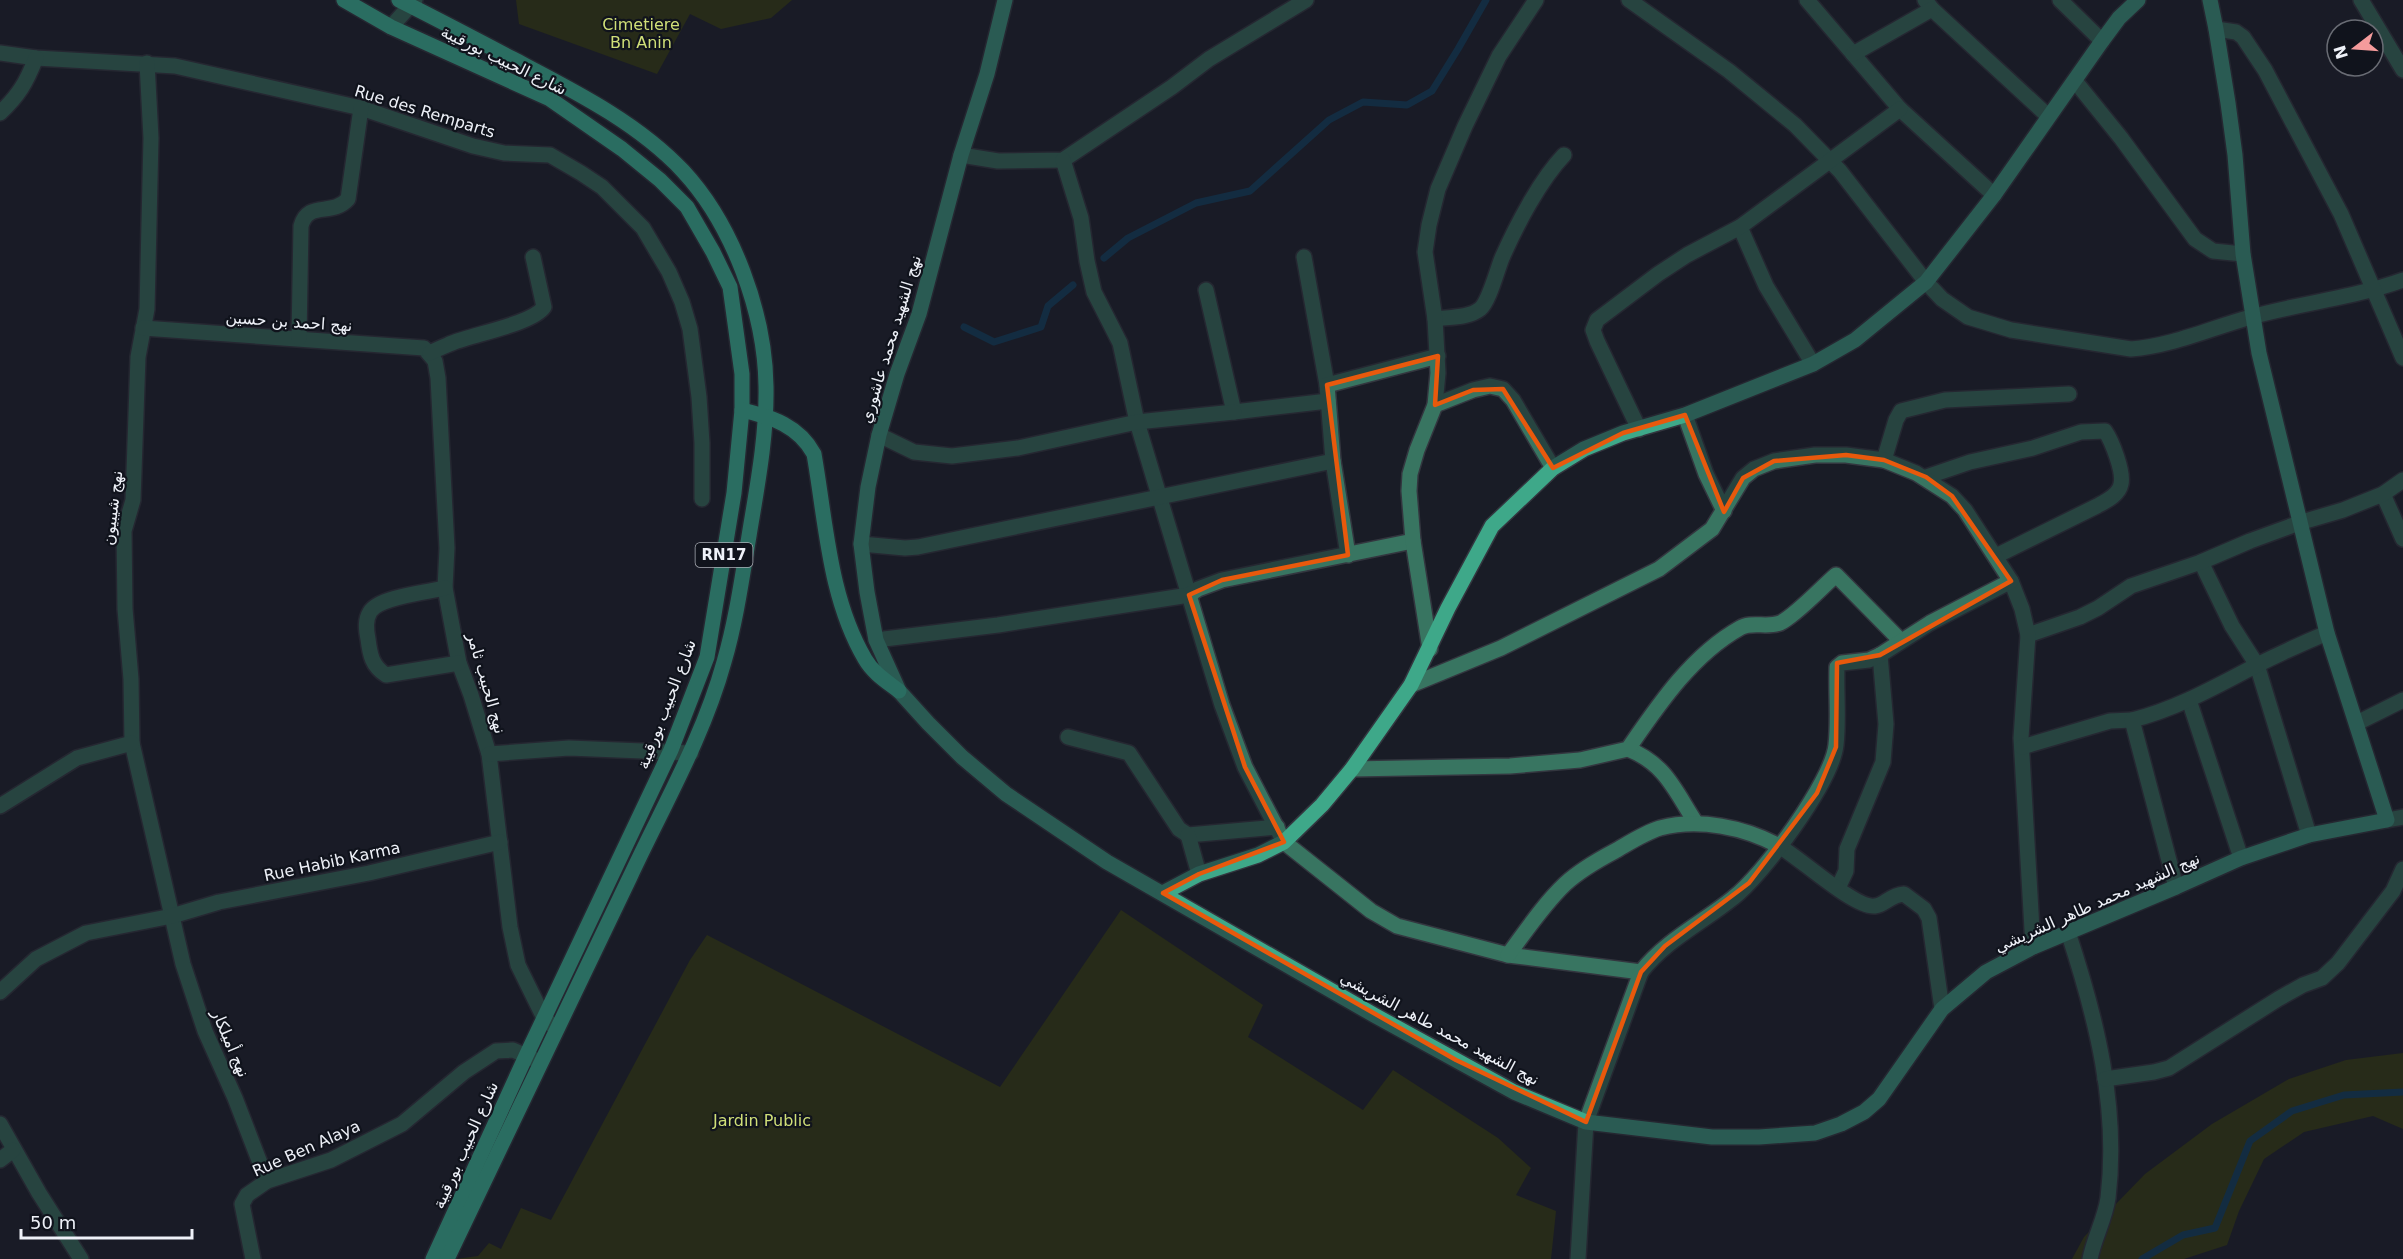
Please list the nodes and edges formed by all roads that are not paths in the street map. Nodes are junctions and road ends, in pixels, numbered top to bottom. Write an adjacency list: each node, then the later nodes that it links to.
1 (344, 0): 13 (main road, شارع الحبيب بورقيبة / RN17)
2 (1005, 0): 27 (street, نهج الشهيد محمد عاشوري)
3 (1306, 0): 28 (street)
4 (1536, 0): 40 (street)
5 (1629, 0): 29 (street)
6 (1807, 0): 17 (street)
7 (2060, 0): 15 (street)
8 (2138, 0): 15 (street)
9 (2210, 0): 14 (street)
10 (2361, 0): 20 (street)
11 (408, 2): 13 (street); 53 (main road, شارع الحبيب بورقيبة / RN17)
12 (1928, 5): 17 (street); 25 (street)
13 (392, 27): 50 (main road, شارع الحبيب بورقيبة / RN17)
14 (2217, 29): 32 (street); 38 (street)
15 (2102, 42): 21 (street)
16 (0, 53): 18 (street, Rue des Remparts)
17 (1853, 54): 23 (street)
18 (36, 58): 19 (street, Rue des Remparts); 24 (street)
19 (147, 63): 22 (street, Rue des Remparts); 41 (street, نهج شيبيون)
20 (2403, 70)
21 (2075, 81): 25 (street); 32 (street)
22 (361, 108): 42 (street); 64 (street, Rue des Remparts)
23 (1900, 108): 29 (street); 30 (street)
24 (0, 114)
25 (2048, 116): 30 (street)
26 (1564, 154): 40 (street)
27 (961, 156): 28 (street); 56 (street, نهج الشهيد محمد عاشوري)
28 (1063, 160): 54 (street)
29 (1831, 160): 31 (street); 36 (street)
30 (1994, 195): 36 (street)
31 (1740, 226): 46 (street); 55 (street)
32 (2243, 254): 39 (street)
33 (533, 257): 43 (street)
34 (1304, 257): 47 (street)
35 (2403, 280): 38 (street)
36 (1926, 282): 39 (street); 46 (street)
37 (1206, 290): 51 (street)
38 (2375, 290): 39 (street); 45 (street)
39 (2252, 317): 66 (street)
40 (1435, 319): 44 (street)
41 (143, 328): 42 (street, نهج احمد بن حسين); 91 (street, نهج شيبيون)
42 (300, 338): 43 (street, نهج احمد بن حسين)
43 (430, 353): 74 (street, نهج الحبيب ثامر)
44 (1438, 356): 47 (street); 49 (street)
45 (2403, 358)
46 (1813, 364): 52 (street)
47 (1327, 393): 51 (street); 58 (street)
48 (2069, 394): 57 (street)
49 (1435, 405): 59 (street); 68 (street)
50 (742, 410): 53 (main road); 94 (main road, شارع الحبيب بورقيبة / RN17)
51 (1234, 412): 54 (street)
52 (1685, 415): 55 (street); 65 (street)
53 (765, 416): 85 (main road); 95 (main road, شارع الحبيب بورقيبة / RN17)
54 (1137, 422): 56 (street); 63 (street)
55 (1639, 429): 59 (street)
56 (879, 435): 69 (street, نهج الشهيد محمد عاشوري)
57 (1884, 460): 60 (street); 65 (street)
58 (1333, 461): 63 (street); 70 (street)
59 (1553, 468): 80 (street)
60 (1926, 477): 71 (street); 71 (street)
61 (2403, 480): 62 (street)
62 (2383, 494): 66 (street); 67 (street)
63 (1161, 497): 69 (street); 75 (street)
64 (702, 499)
65 (1724, 511): 84 (street)
66 (2302, 522): 72 (street); 76 (street)
67 (2403, 539)
68 (1413, 541): 70 (street); 80 (street)
69 (861, 544): 78 (street, نهج الشهيد محمد عاشوري)
70 (1348, 555): 75 (street)
71 (1996, 556): 73 (street)
72 (2201, 562): 77 (street); 83 (street)
73 (2011, 581): 77 (street); 79 (street)
74 (445, 588): 82 (street, نهج الحبيب ثامر); 82 (street)
75 (1189, 595): 78 (street); 102 (street)
76 (2327, 633): 83 (street); 89 (street)
77 (2028, 635): 92 (street)
78 (876, 640): 85 (street, نهج الشهيد محمد عاشوري)
79 (1901, 641): 81 (street); 93 (street)
80 (1431, 649): 84 (street)
81 (1880, 655): 107 (street); 111 (street)
82 (459, 663): 96 (street, نهج الحبيب ثامر)
83 (2257, 665): 86 (street); 104 (street)
84 (1412, 685): 97 (street)
85 (899, 690): 113 (street, نهج الشهيد محمد طاهر الشريشي)
86 (2189, 700): 88 (street); 108 (street)
87 (2403, 700): 89 (street)
88 (2132, 720): 92 (street); 112 (street)
89 (2357, 723): 100 (street)
90 (1068, 737): 103 (street)
91 (132, 743): 98 (street); 114 (street, نهج شيبيون)
92 (2022, 747): 116 (street)
93 (1628, 749): 97 (street); 101 (street)
94 (671, 750): 95 (street); 96 (street); 121 (main road, شارع الحبيب بورقيبة / RN17)
95 (691, 753): 122 (main road, شارع الحبيب بورقيبة / RN17)
96 (489, 754): 105 (street, نهج الحبيب ثامر)
97 (1352, 769): 106 (street)
98 (0, 806)
99 (2403, 817): 100 (street)
100 (2387, 820): 104 (street, نهج الشهيد محمد طاهر الشريشي)
101 (1696, 823): 107 (street); 117 (street)
102 (1276, 827): 103 (street); 106 (street)
103 (1188, 835): 110 (street)
104 (2309, 835): 108 (street, نهج الشهيد محمد طاهر الشريشي)
105 (500, 842): 114 (street, Rue Habib Karma); 121 (street, نهج الحبيب ثامر)
106 (1284, 842): 110 (street); 117 (street)
107 (1780, 846): 111 (street); 118 (street)
108 (2241, 858): 112 (street, نهج الشهيد محمد طاهر الشريشي)
109 (2403, 869): 125 (street)
110 (1199, 874): 113 (street)
111 (1838, 888): 120 (street)
112 (2176, 888): 115 (street, نهج الشهيد محمد طاهر الشريشي)
113 (1163, 893): 126 (street, نهج الشهيد محمد طاهر الشريشي)
114 (172, 916): 119 (street, Rue Habib Karma); 130 (street, نهج أميلكار)
115 (2068, 932): 116 (street, نهج الشهيد محمد طاهر الشريشي); 125 (street)
116 (2033, 947): 120 (street, نهج الشهيد محمد طاهر الشريشي)
117 (1508, 955): 118 (street)
118 (1641, 972): 126 (street)
119 (0, 992)
120 (1942, 1010): 126 (street, نهج الشهيد محمد طاهر الشريشي)
121 (544, 1017): 122 (street); 123 (main road, شارع الحبيب بورقيبة / RN17)
122 (558, 1030): 124 (main road, شارع الحبيب بورقيبة / RN17)
123 (526, 1056): 124 (street, Rue Ben Alaya); 130 (street, Rue Ben Alaya); 133 (main road, شارع الحبيب بورقيبة / RN17)
124 (541, 1063): 134 (main road, شارع الحبيب بورقيبة / RN17)
125 (2105, 1078): 136 (street)
126 (1586, 1122): 135 (street)
127 (0, 1124): 128 (street)
128 (13, 1150): 129 (street); 131 (street)
129 (0, 1160)
130 (267, 1181): 132 (street, Rue Ben Alaya)
131 (81, 1259)
132 (253, 1259)
133 (433, 1259)
134 (447, 1259)
135 (1578, 1259)
136 (2090, 1259)

